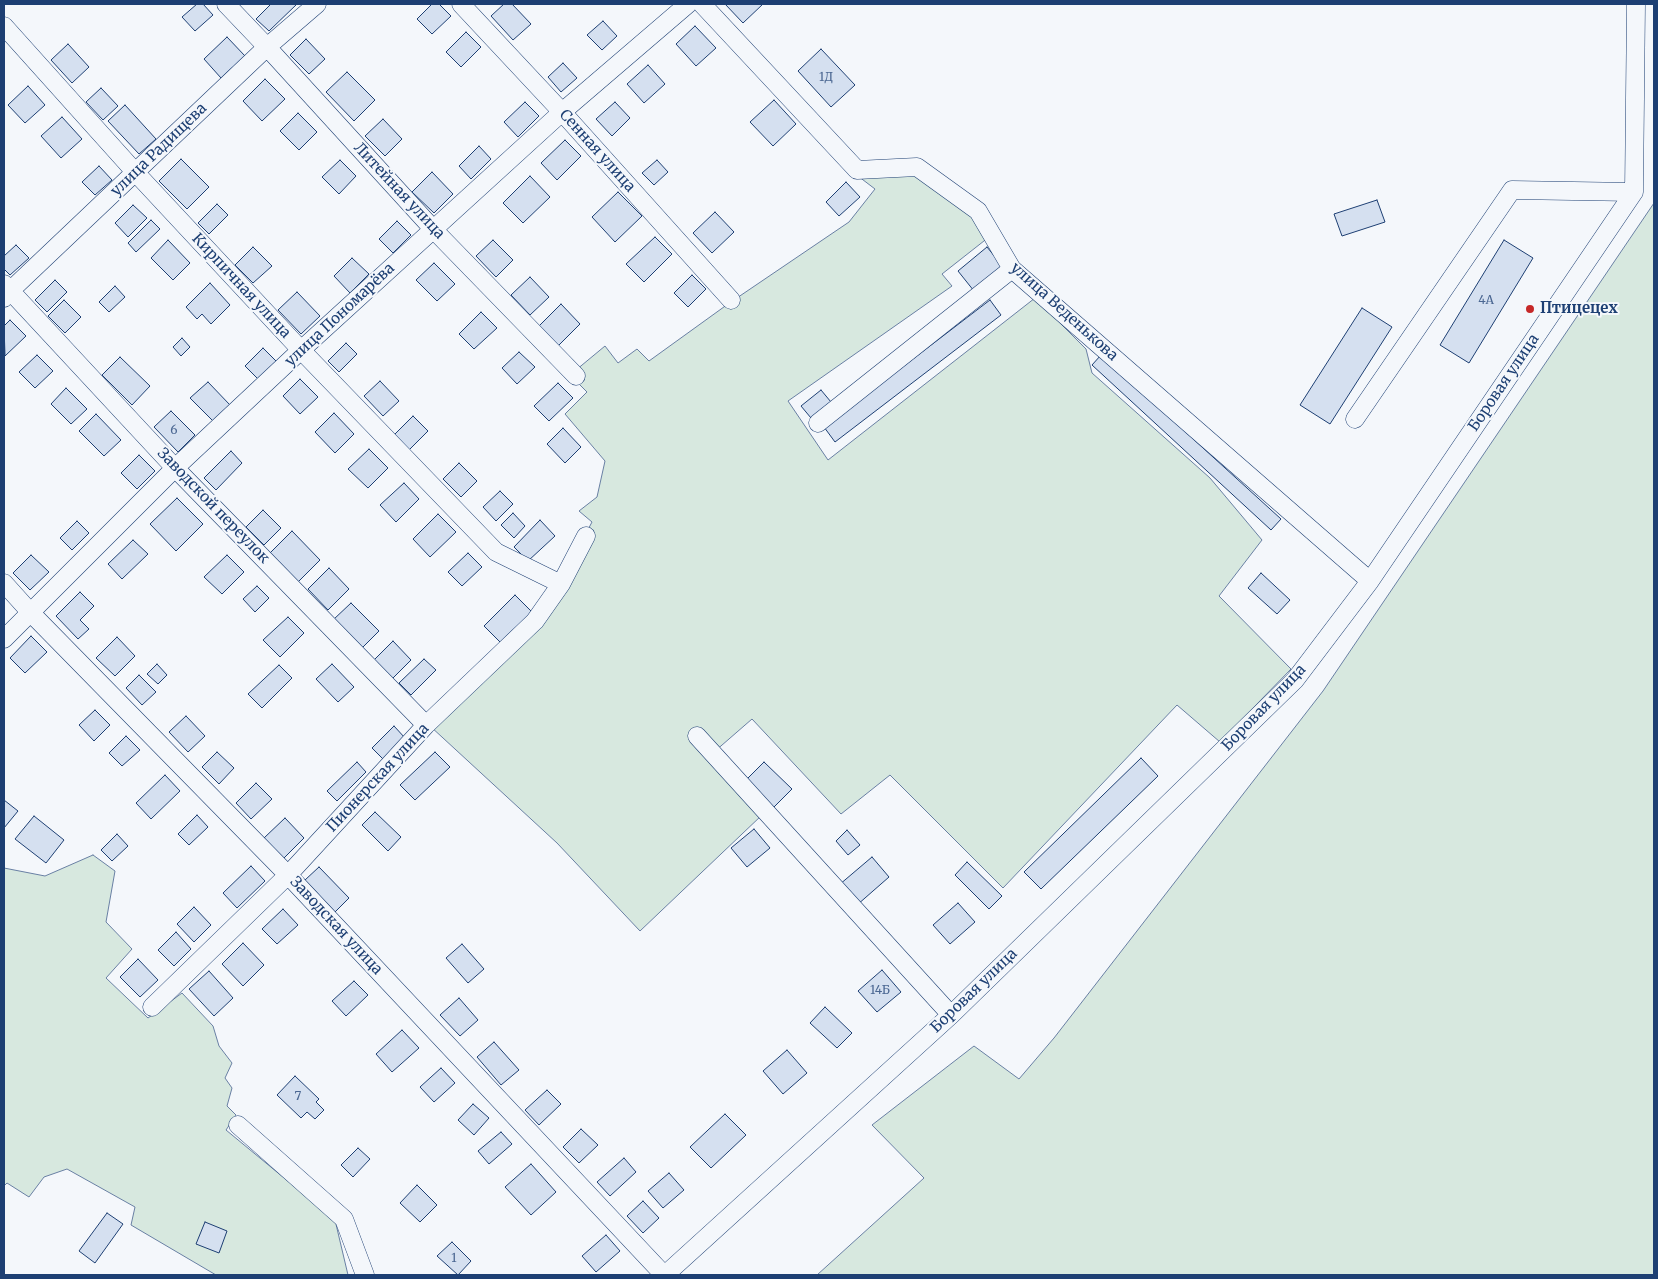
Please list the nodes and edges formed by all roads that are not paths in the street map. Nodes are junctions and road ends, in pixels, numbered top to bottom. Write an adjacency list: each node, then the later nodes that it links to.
1 (226, 4): 8 (street, Литейная улица)
2 (317, 4): 8 (street, улица Радищева)
3 (461, 4): 9 (street, Сенная улица)
4 (688, 4): 9 (street, улица Пономарёва)
5 (702, 4): 13 (street, улица Веденькова)
6 (1636, 4): 11 (street)
7 (4, 26): 10 (street, Кирпичная улица)
8 (267, 47): 10 (street, улица Радищева); 12 (street, Литейная улица)
9 (562, 112): 12 (street, улица Пономарёва); 15 (street, Сенная улица)
10 (136, 173): 14 (street, улица Радищева); 16 (street, Кирпичная улица)
11 (1634, 192): 18 (street); 22 (street, Боровая улица)
12 (433, 229): 16 (street, улица Пономарёва); 17 (street, Литейная улица)
13 (1012, 269): 19 (street); 22 (street, улица Веденькова)
14 (6, 291): 20 (street, Заводской переулок)
15 (731, 300)
16 (301, 350): 20 (street, улица Пономарёва); 24 (street, Кирпичная улица)
17 (576, 376)
18 (1354, 419)
19 (818, 423)
20 (175, 468): 25 (street, улица Пономарёва); 27 (street, Заводской переулок)
21 (586, 536): 24 (street, Пионерская улица)
22 (1370, 581): 31 (street, Боровая улица)
23 (4, 583): 25 (street, Заводская улица)
24 (561, 584): 27 (street, Пионерская улица)
25 (30, 612): 26 (street, улица Пономарёва); 29 (street, Заводская улица)
26 (4, 639)
27 (426, 725): 29 (street, Пионерская улица)
28 (696, 736): 31 (street)
29 (288, 875): 30 (street, Пионерская улица); 34 (street, Заводская улица)
30 (152, 1007)
31 (950, 1015): 34 (street, Боровая улица)
32 (238, 1125): 33 (street)
33 (364, 1275)
34 (664, 1275)

